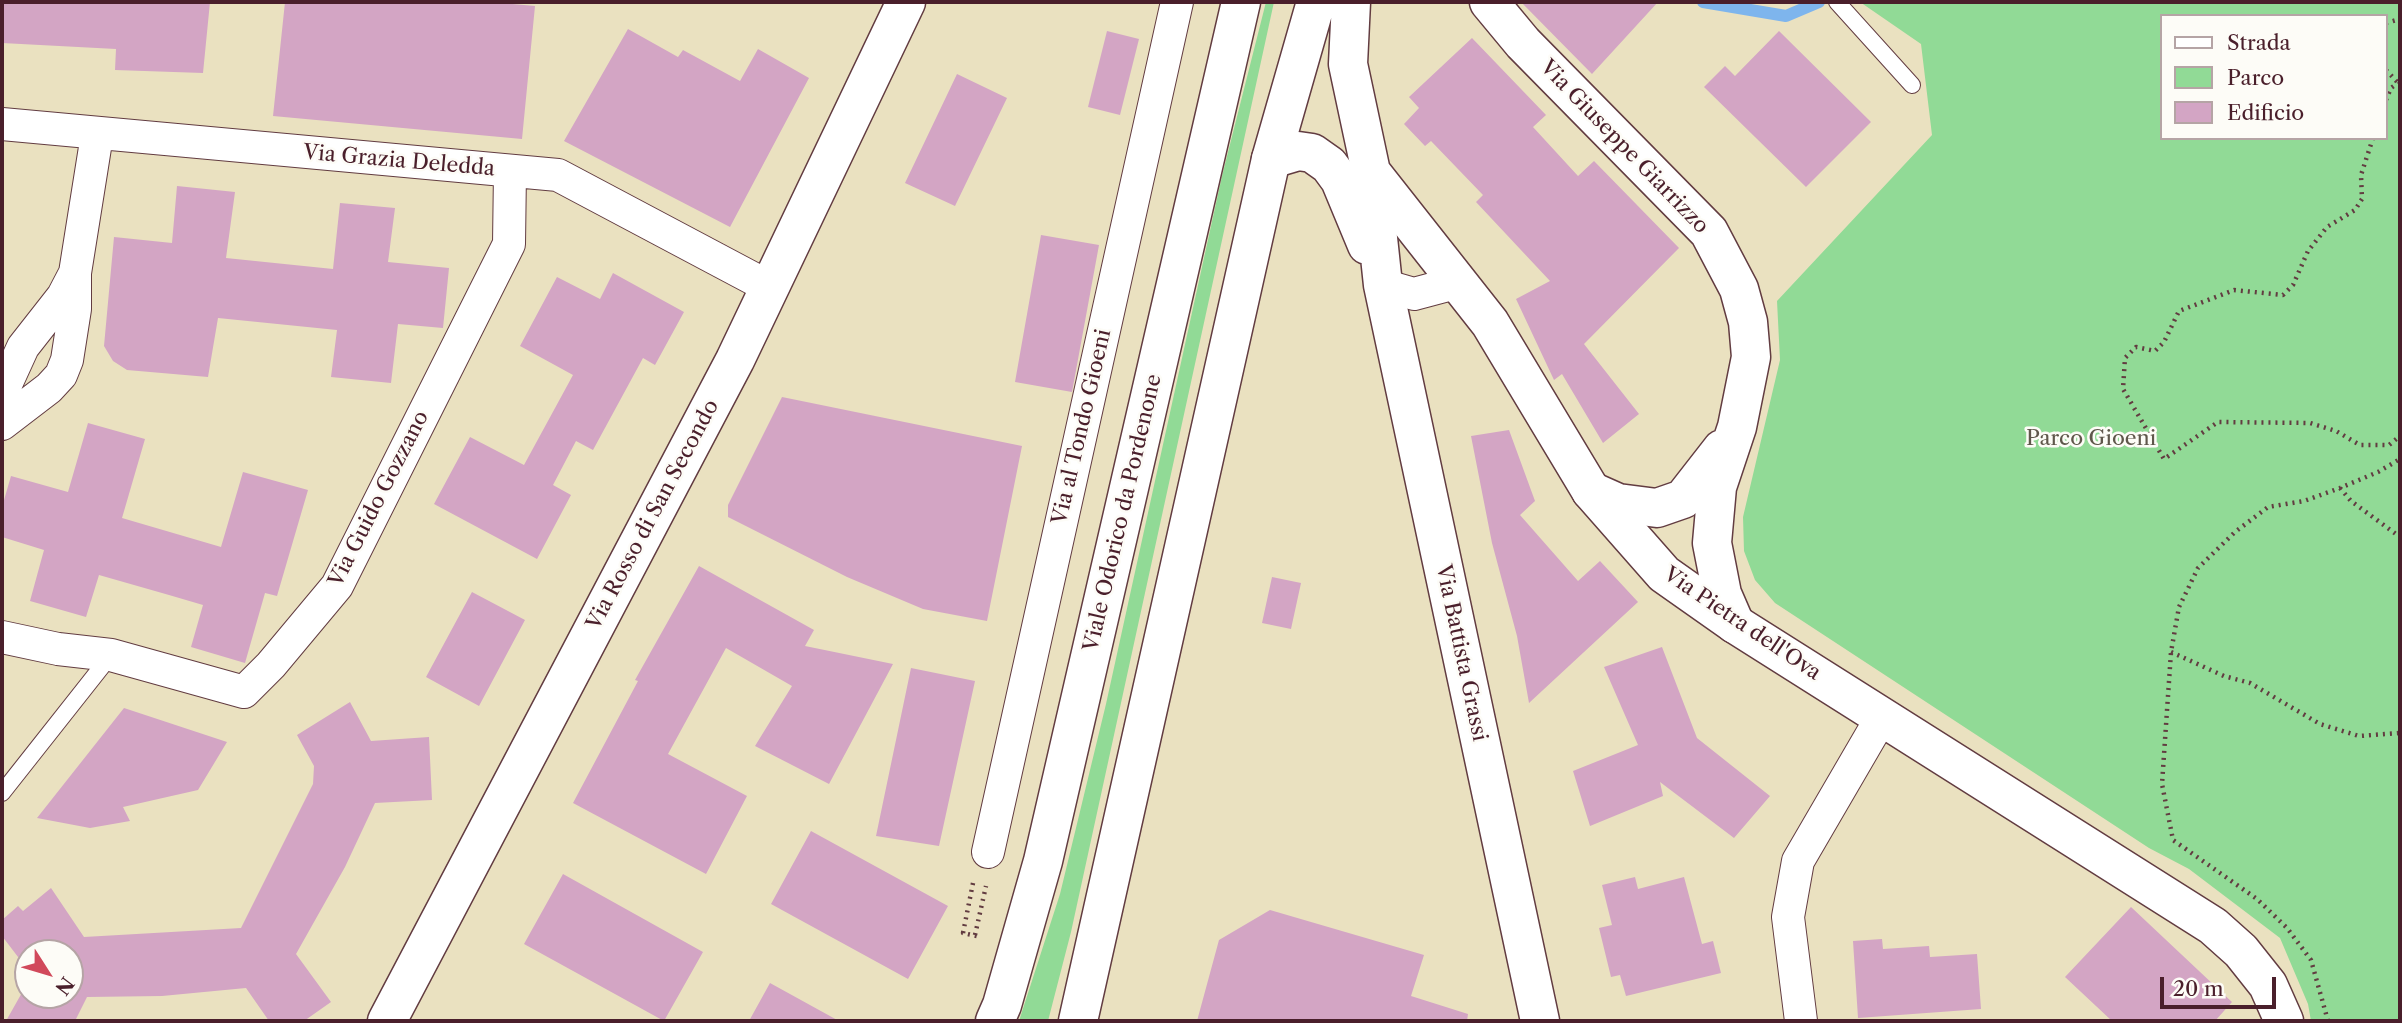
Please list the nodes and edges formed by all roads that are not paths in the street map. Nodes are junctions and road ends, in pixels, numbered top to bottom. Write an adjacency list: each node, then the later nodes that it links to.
1 (906, 2): 17 (main road, Via Rosso di San Secondo)
2 (1177, 2): 27 (street, Via al Tondo Gioeni)
3 (1241, 2): 29 (main road, Viale Odorico da Pordenone)
4 (1316, 2): 11 (main road)
5 (1351, 2): 13 (main road, Via Pietra dell'Ova)
6 (1489, 2): 20 (main road, Via Giuseppe Giarrizzo)
7 (1837, 2): 8 (lane)
8 (1912, 85)
9 (2, 124): 10 (street, Via Grazia Deledda)
10 (97, 135): 12 (street, Via Grazia Deledda); 14 (street)
11 (1271, 159): 16 (main road); 30 (main road)
12 (510, 171): 17 (street, Via Grazia Deledda); 24 (street, Via Guido Gozzano)
13 (1371, 172): 15 (main road, Via Pietra dell'Ova); 16 (main road)
14 (75, 273): 18 (street); 19 (street)
15 (1459, 282): 16 (street); 21 (main road, Via Pietra dell'Ova)
16 (1383, 285): 31 (main road, Via Battista Grassi)
17 (769, 287): 28 (main road, Via Rosso di San Secondo)
18 (2, 393)
19 (2, 424)
20 (1737, 427): 21 (main road); 22 (main road, Via Giuseppe Giarrizzo)
21 (1591, 491): 22 (main road, Via Pietra dell'Ova)
22 (1735, 624): 25 (main road, Via Pietra dell'Ova)
23 (2, 637): 24 (street, Via Guido Gozzano)
24 (111, 655): 26 (lane)
25 (1883, 715): 32 (street); 33 (main road, Via Pietra dell'Ova)
26 (2, 793)
27 (988, 852)
28 (387, 1021)
29 (995, 1021)
30 (1078, 1021)
31 (1540, 1021)
32 (1801, 1021)
33 (2284, 1021)

